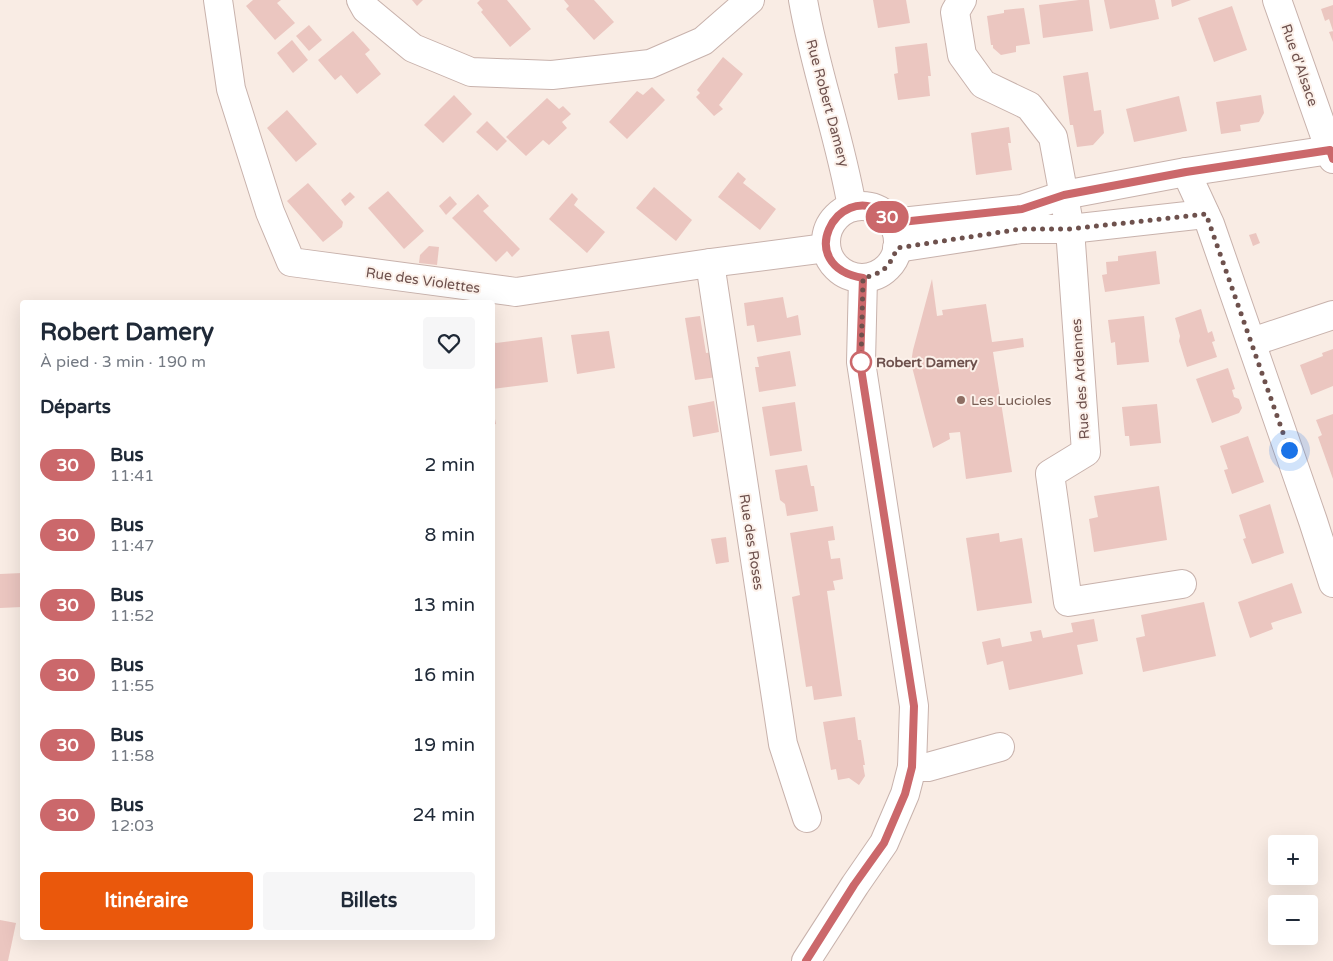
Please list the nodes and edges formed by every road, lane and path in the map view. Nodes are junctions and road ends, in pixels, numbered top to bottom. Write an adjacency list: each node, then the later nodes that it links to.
1 (218, 0): 15 (street, Rue des Violettes)
2 (361, 0): 3 (street)
3 (750, 0)
4 (803, 0): 10 (street, Rue Robert Damery)
5 (962, 0): 9 (street)
6 (1277, 0): 7 (street, Rue d'Alsace)
7 (1331, 154): 8 (street)
8 (1186, 172): 9 (street); 11 (street)
9 (1064, 195): 12 (street); 13 (street)
10 (852, 207): 13 (street); 14 (street)
11 (1206, 214): 12 (street); 18 (street)
12 (1070, 229): 13 (street); 19 (street, Rue des Ardennes)
13 (895, 236): 16 (street)
14 (826, 248): 15 (street, Rue des Violettes); 16 (street)
15 (710, 263): 23 (street, Rue des Roses)
16 (863, 278): 22 (street)
17 (1333, 315): 18 (street)
18 (1252, 342): 20 (street)
19 (1182, 584)
20 (1333, 584)
21 (1000, 747): 22 (street)
22 (912, 767): 24 (street)
23 (807, 818)
24 (806, 961)

